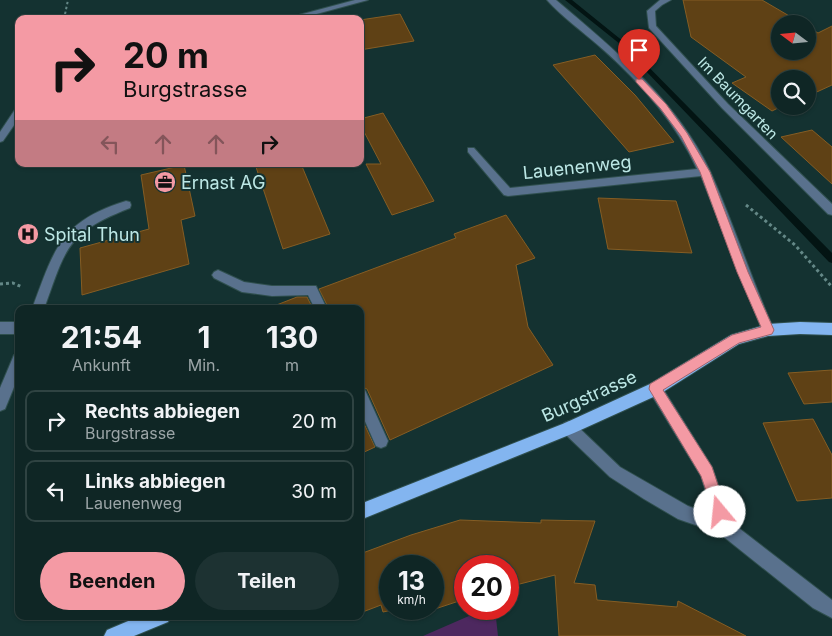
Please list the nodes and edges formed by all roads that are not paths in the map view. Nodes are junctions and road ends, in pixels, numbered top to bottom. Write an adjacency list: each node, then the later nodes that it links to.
1 (364, 0): 4 (street)
2 (552, 0): 8 (street)
3 (667, 0): 10 (street, Im Baumgarten)
4 (304, 15)
5 (15, 116): 6 (street)
6 (0, 139)
7 (471, 150): 8 (street, Lauenenweg)
8 (705, 172): 17 (street)
9 (126, 205): 12 (street)
10 (832, 212)
11 (218, 275): 13 (street)
12 (39, 305)
13 (319, 305)
14 (0, 328): 15 (street)
15 (15, 328)
16 (832, 329): 17 (main road, Burgstrasse)
17 (768, 330): 19 (main road, Burgstrasse)
18 (15, 368): 20 (street)
19 (655, 389): 22 (main road, Burgstrasse); 25 (street)
20 (0, 404)
21 (364, 404): 23 (street)
22 (569, 428): 24 (main road, Burgstrasse); 25 (street)
23 (380, 441)
24 (364, 510)
25 (724, 527): 26 (street)
26 (832, 609)
27 (152, 620): 28 (main road)
28 (112, 636)

